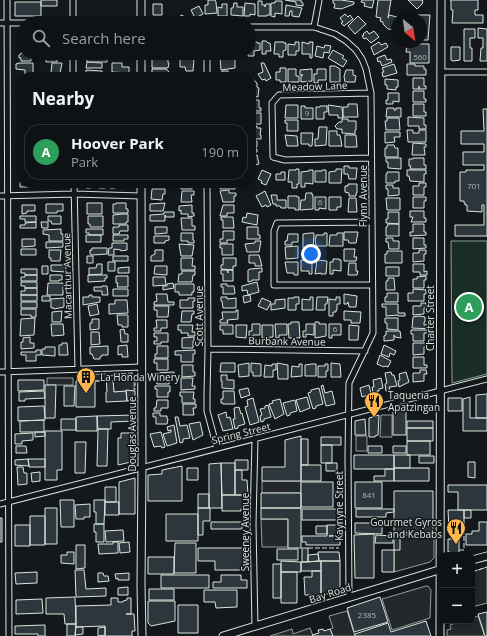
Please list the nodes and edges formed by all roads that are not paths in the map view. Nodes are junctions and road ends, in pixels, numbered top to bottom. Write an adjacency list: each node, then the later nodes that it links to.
1 (7, 0): 9 (street)
2 (73, 0): 6 (street)
3 (141, 0): 7 (street)
4 (318, 0): 12 (street)
5 (441, 0): 19 (street, Charter Street)
6 (73, 16)
7 (141, 16)
8 (0, 23): 9 (street)
9 (6, 23): 10 (street); 28 (street)
10 (16, 23)
11 (256, 27): 12 (street)
12 (314, 27): 21 (street, Flynn Avenue)
13 (73, 60): 16 (street)
14 (141, 60): 17 (street)
15 (207, 60): 18 (street)
16 (73, 72)
17 (141, 72)
18 (207, 72)
19 (442, 72): 20 (street); 39 (street, Charter Street)
20 (487, 72)
21 (371, 93): 22 (street, Flynn Avenue); 22 (street, Meadow Lane)
22 (372, 158): 30 (street, Flynn Avenue)
23 (74, 188): 26 (street, Macarthur Avenue)
24 (141, 188): 29 (street, Douglas Avenue)
25 (207, 188): 32 (street, Scott Avenue)
26 (74, 194): 28 (street); 29 (street); 35 (street, Macarthur Avenue)
27 (0, 196): 28 (street)
28 (7, 196): 37 (street)
29 (141, 196): 34 (street, Douglas Avenue)
30 (372, 222): 31 (street, Flynn Avenue); 31 (street)
31 (372, 285): 33 (street, Flynn Avenue)
32 (208, 349): 33 (street, Burbank Avenue); 42 (street, Scott Avenue)
33 (365, 351): 40 (street, Flynn Avenue)
34 (142, 367): 35 (street); 43 (street, Douglas Avenue)
35 (78, 369): 37 (street)
36 (0, 372): 37 (street)
37 (9, 372): 44 (street)
38 (487, 379): 39 (street, Spring Street)
39 (440, 391): 40 (street, Spring Street); 46 (street, Charter Street)
40 (348, 415): 41 (street, Spring Street); 51 (street, Kaynyne Street)
41 (255, 438): 42 (street, Spring Street); 52 (street, Sweeney Avenue)
42 (217, 448): 43 (street, Spring Street)
43 (142, 468): 44 (street, Spring Street); 54 (street, Douglas Avenue)
44 (9, 502): 45 (street, Spring Street); 53 (street)
45 (0, 504)
46 (441, 552)
47 (487, 556): 48 (street)
48 (475, 559)
49 (439, 571): 51 (street, Bay Road)
50 (441, 588): 56 (street, Charter Street)
51 (349, 597): 52 (street, Bay Road)
52 (256, 627): 55 (street, Bay Road)
53 (9, 636)
54 (142, 636)
55 (223, 636)
56 (440, 636)

